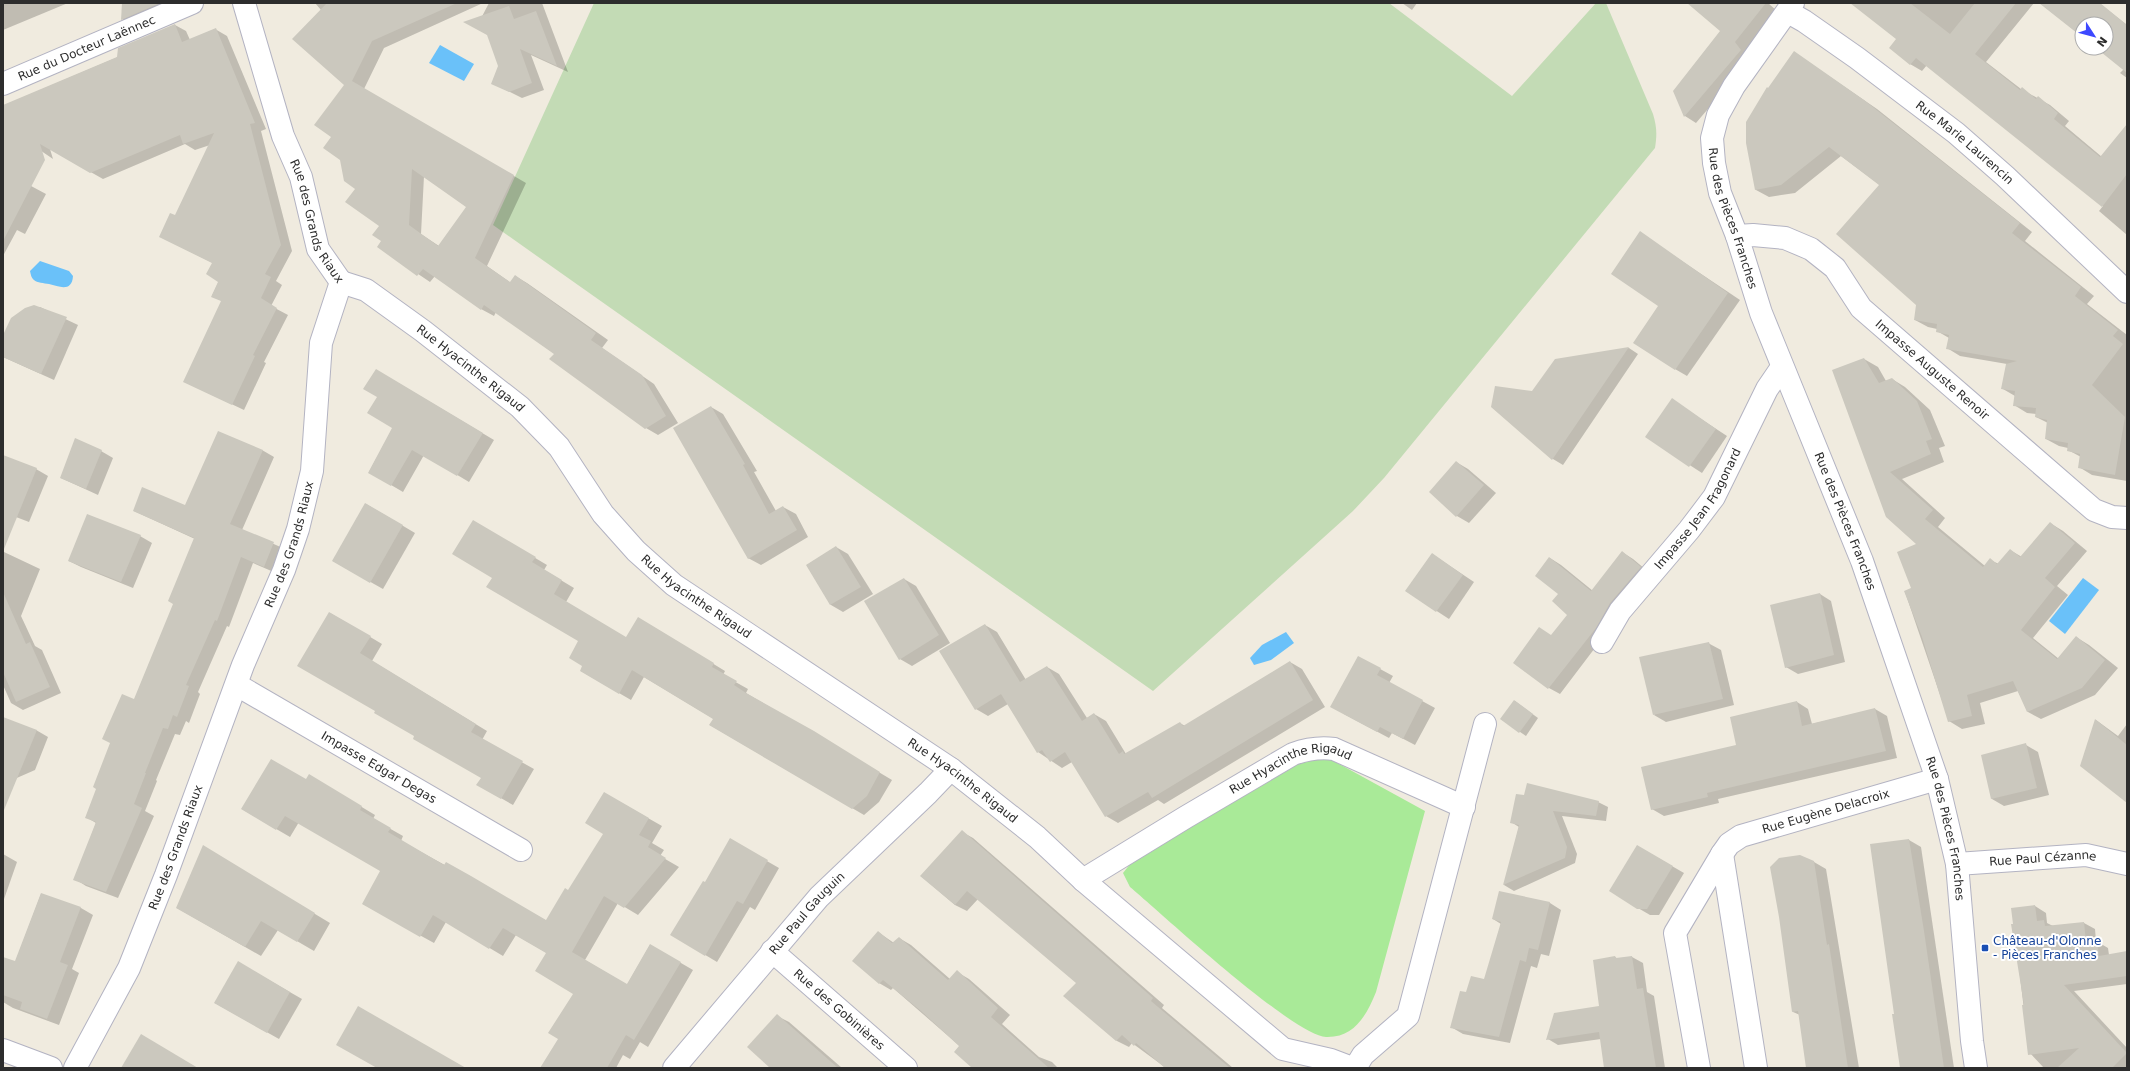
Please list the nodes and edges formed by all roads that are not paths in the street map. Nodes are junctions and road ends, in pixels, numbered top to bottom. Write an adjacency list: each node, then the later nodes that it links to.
1 (192, 3): 4 (street, Rue du Docteur Laënnec)
2 (244, 3): 6 (street, Rue des Grands Riaux)
3 (1790, 8): 5 (street, Rue des Pièces Franches); 7 (street, Rue Marie Laurencin)
4 (3, 84)
5 (1737, 236): 8 (street, Rue des Pièces Franches); 9 (street, Impasse Auguste Renoir)
6 (341, 282): 11 (street, Rue des Grands Riaux); 13 (street, Rue Hyacinthe Rigaud)
7 (2127, 292)
8 (1782, 367): 10 (street, Impasse Jean Fragonard); 14 (street, Rue des Pièces Franches)
9 (2127, 518)
10 (1602, 642)
11 (237, 685): 16 (street, Impasse Edgar Degas); 24 (street, Rue des Grands Riaux)
12 (1485, 724): 15 (street)
13 (951, 769): 20 (street, Rue Hyacinthe Rigaud); 21 (street, Rue Paul Gauguin)
14 (1937, 779): 17 (street, Rue Eugène Delacroix); 18 (street, Rue des Pièces Franches)
15 (1464, 807): 20 (street, Rue Hyacinthe Rigaud); 28 (street)
16 (520, 850)
17 (1722, 854): 29 (street, Rue Eugène Delacroix); 30 (street)
18 (1957, 864): 19 (street, Rue Paul Cézanne); 31 (street, Rue des Pièces Franches)
19 (2127, 864)
20 (1083, 880): 27 (street, Rue Hyacinthe Rigaud)
21 (772, 951): 25 (street, Rue Paul Gauguin); 26 (street, Rue des Gobinières)
22 (3, 1050): 23 (street)
23 (51, 1068)
24 (75, 1068)
25 (674, 1068)
26 (906, 1068)
27 (1352, 1068)
28 (1356, 1068)
29 (1699, 1068)
30 (1756, 1068)
31 (1976, 1068)

